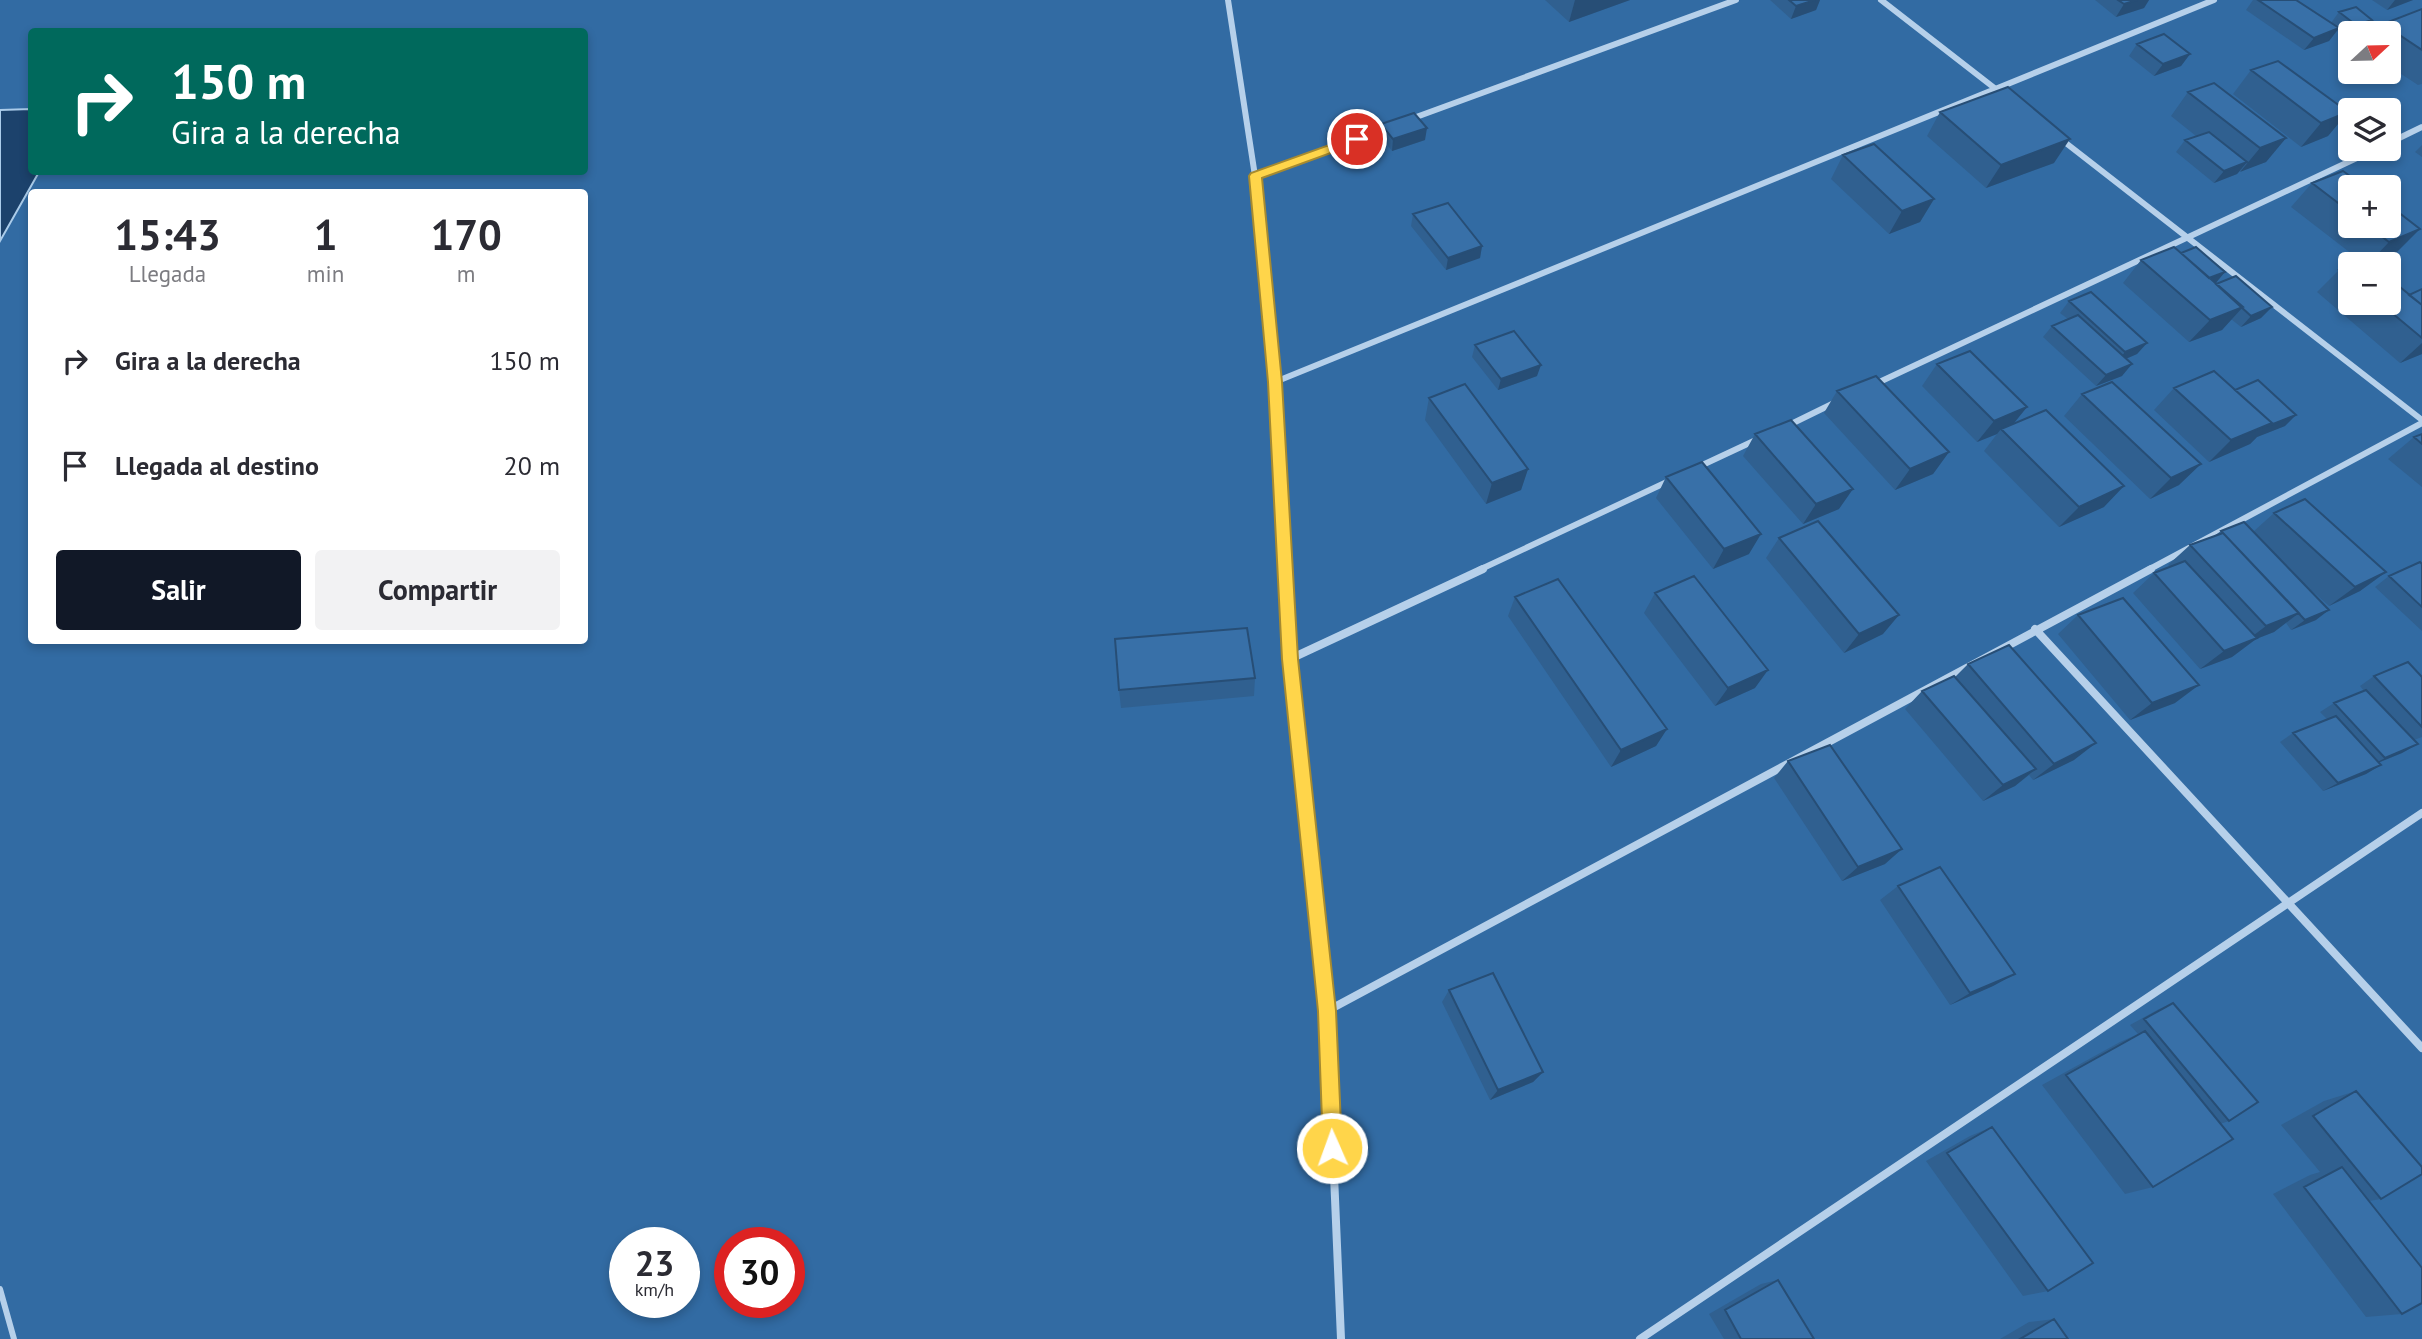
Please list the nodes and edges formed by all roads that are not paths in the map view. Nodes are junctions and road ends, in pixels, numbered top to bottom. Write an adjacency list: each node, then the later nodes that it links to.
1 (1737, 0): 11 (street)
2 (1881, 0): 5 (street)
3 (2214, 0): 5 (street)
4 (1231, 1): 11 (street)
5 (1996, 89): 6 (street); 13 (street)
6 (2007, 97)
7 (2422, 127): 8 (street)
8 (2401, 137)
9 (2060, 138): 12 (street)
10 (2350, 161): 12 (street)
11 (1255, 176): 13 (street)
12 (2188, 237): 14 (street); 16 (street)
13 (1275, 382): 22 (street)
14 (1870, 386)
15 (1845, 398): 17 (street)
16 (2422, 421): 21 (street)
17 (1782, 428)
18 (1769, 434): 19 (street)
19 (1694, 469)
20 (1681, 475): 22 (street)
21 (2035, 629): 24 (street); 25 (street)
22 (1290, 659): 25 (street)
23 (2422, 813): 24 (street)
24 (2289, 902): 26 (street); 30 (street)
25 (1327, 1011): 29 (street)
26 (2422, 1048)
27 (0, 1289): 28 (lane)
28 (15, 1339)
29 (1341, 1339)
30 (1640, 1339)

